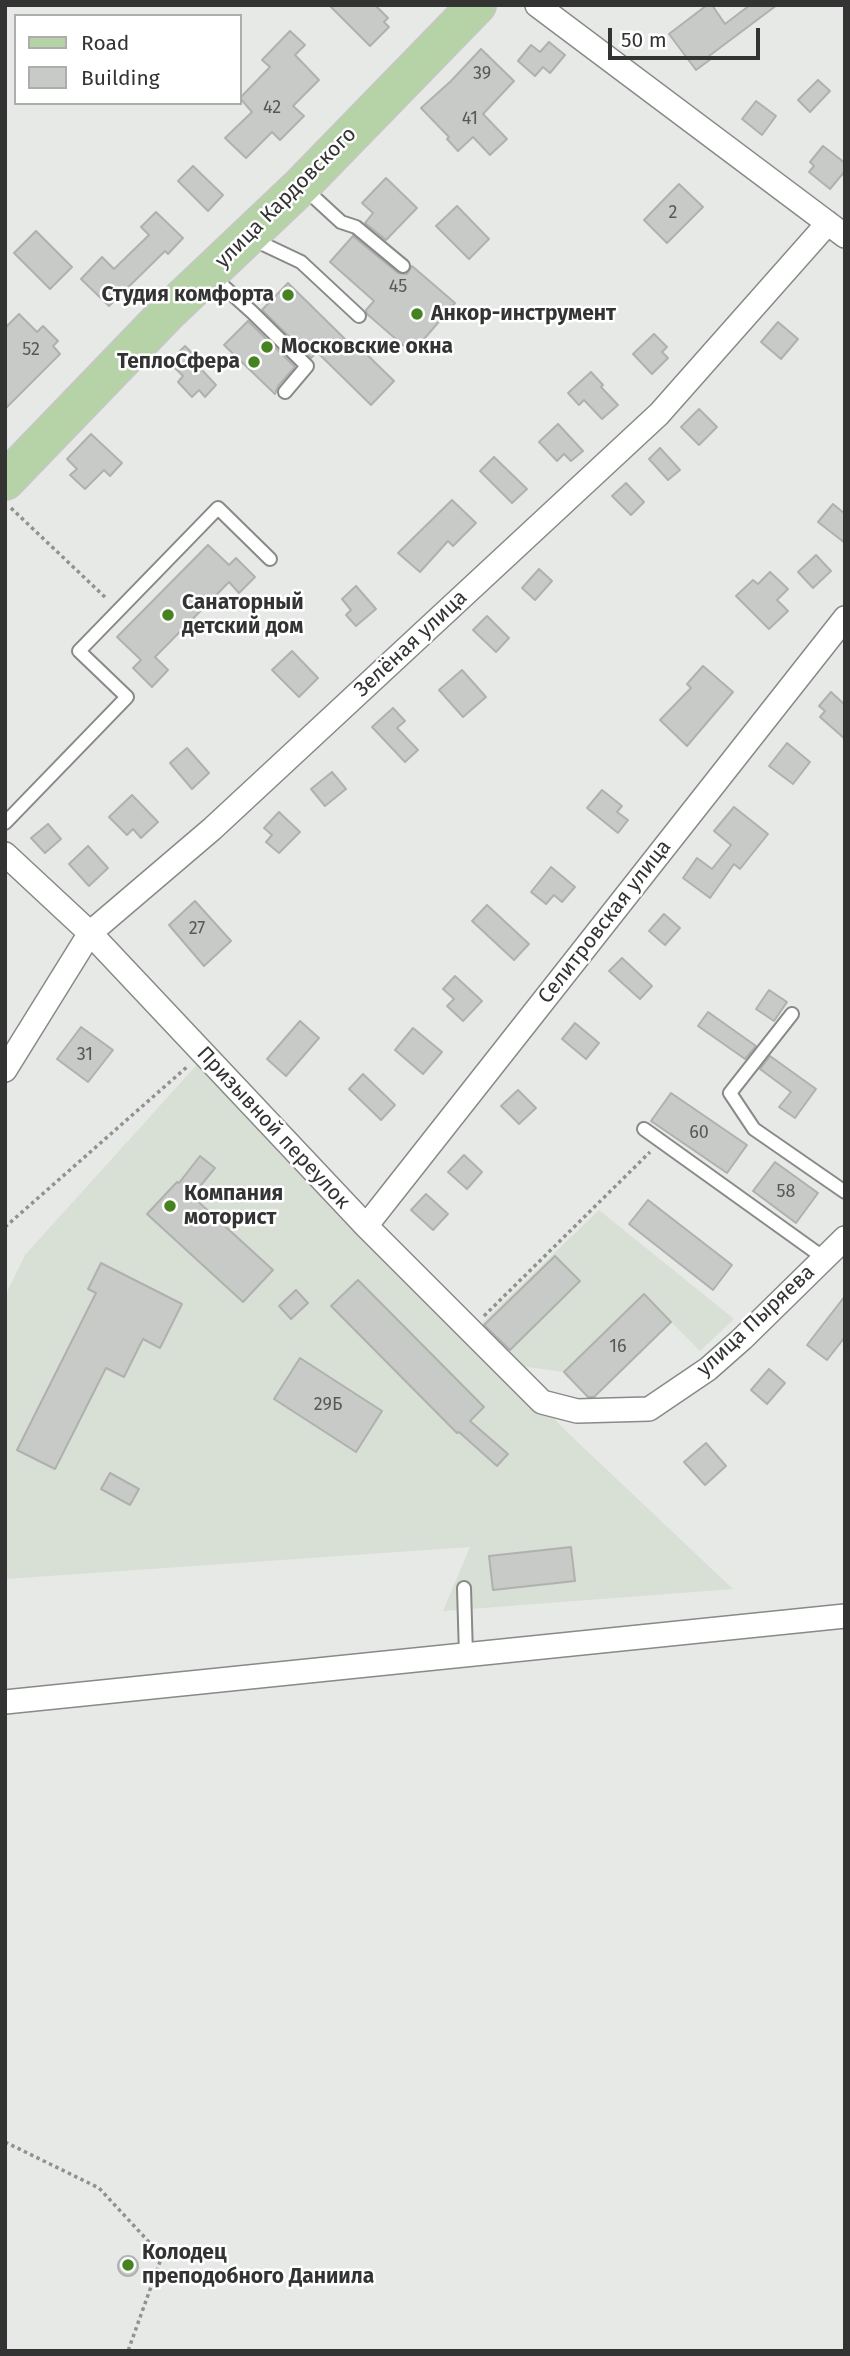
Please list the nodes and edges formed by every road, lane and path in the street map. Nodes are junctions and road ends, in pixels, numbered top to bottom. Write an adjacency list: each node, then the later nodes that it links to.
1 (477, 5): 3 (main road, улица Кардовского)
2 (537, 5): 4 (street)
3 (301, 186): 5 (main road, улица Кардовского); 6 (lane)
4 (836, 230): 16 (street, Зелёная улица)
5 (251, 232): 7 (main road, улица Кардовского); 8 (lane)
6 (403, 266)
7 (209, 274): 9 (lane); 10 (main road, улица Кардовского)
8 (359, 316)
9 (285, 392)
10 (7, 494): 12 (path)
11 (270, 559): 12 (lane)
12 (119, 610): 14 (lane)
13 (845, 618): 23 (street, Селитровская улица)
14 (5, 822)
15 (5, 854): 16 (street, Призывной переулок)
16 (90, 933): 18 (street, Призывной переулок); 19 (street, Зелёная улица)
17 (792, 1014): 22 (lane)
18 (203, 1053): 23 (street, Призывной переулок); 24 (path)
19 (5, 1070)
20 (644, 1129): 21 (lane)
21 (661, 1141): 26 (lane); 27 (path)
22 (845, 1192)
23 (366, 1226): 27 (street, Призывной переулок)
24 (5, 1227)
25 (845, 1238): 26 (street, улица Пыряева)
26 (824, 1258): 28 (street, улица Пыряева)
27 (470, 1330): 28 (street, Призывной переулок)
28 (542, 1402)
29 (464, 1588): 31 (lane)
30 (845, 1616): 31 (street)
31 (466, 1655): 32 (street)
32 (5, 1702)
33 (5, 2142): 34 (path)
34 (128, 2351)

